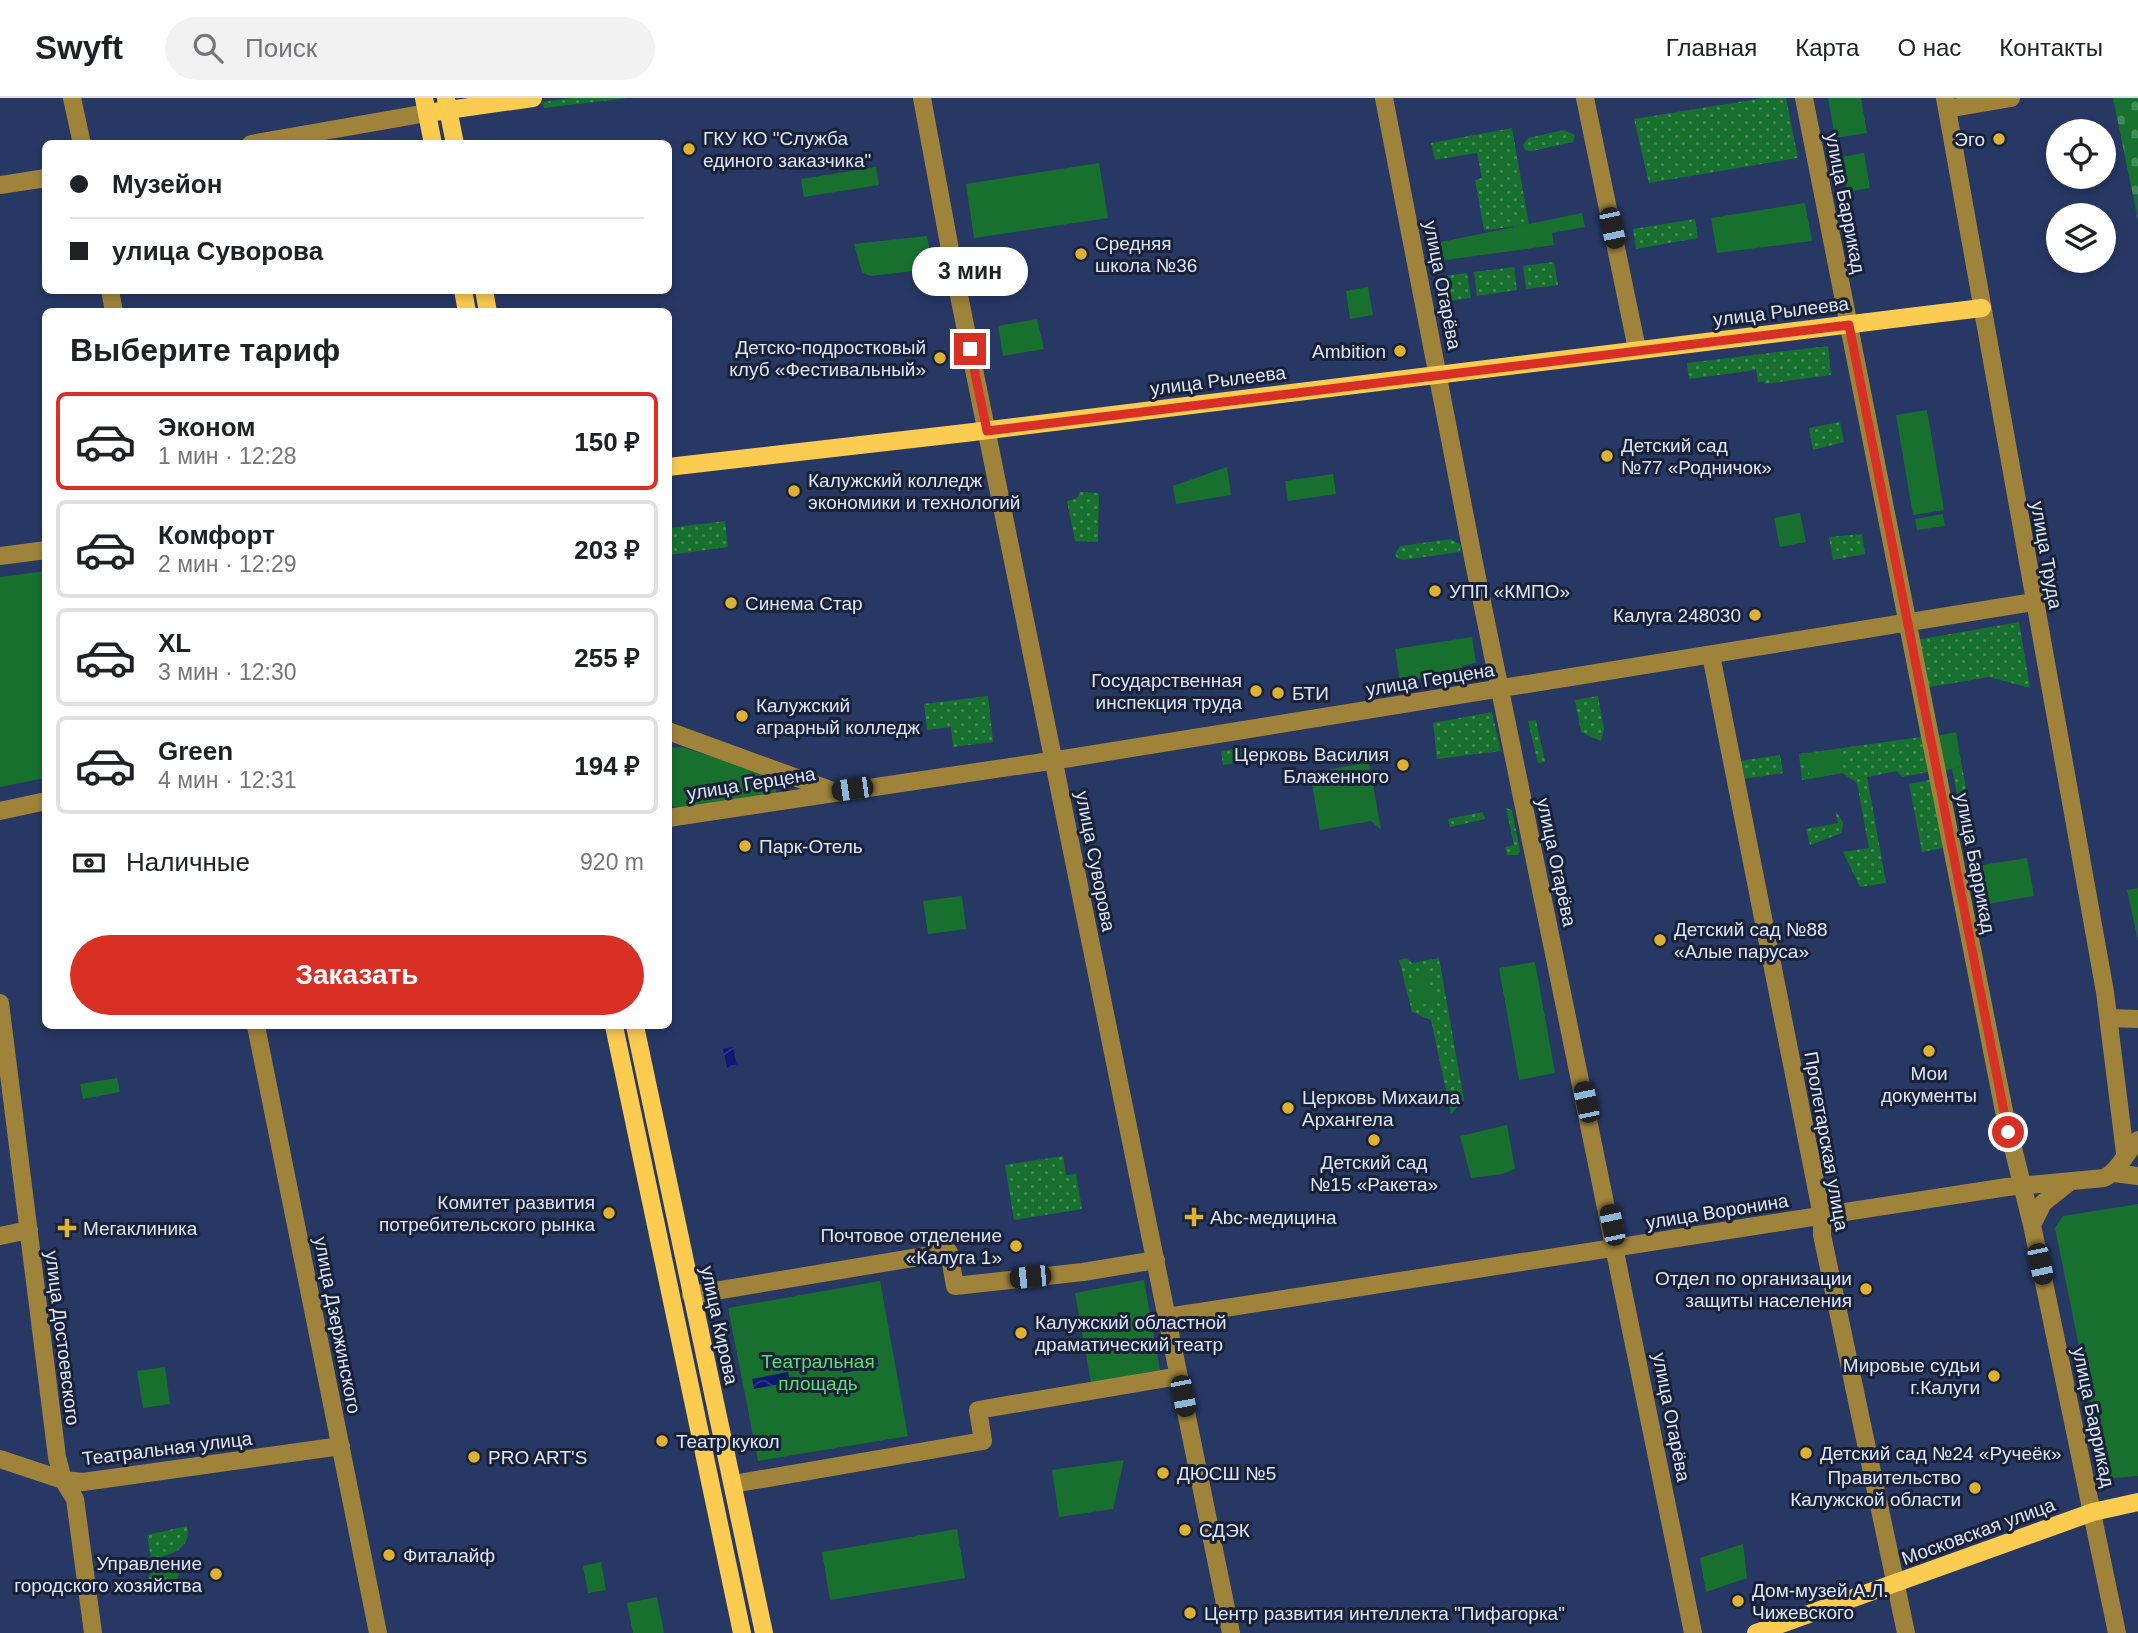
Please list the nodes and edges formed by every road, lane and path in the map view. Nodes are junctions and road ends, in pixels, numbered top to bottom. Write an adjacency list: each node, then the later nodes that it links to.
1 (72, 98): 11 (street)
2 (533, 98): 9 (main road)
3 (922, 98): 21 (street, улица Суворова)
4 (1384, 98): 20 (street, улица Огарёва)
5 (1585, 98): 19 (street)
6 (1804, 98): 18 (street, улица Баррикад)
7 (2011, 98): 8 (street)
8 (1946, 103): 17 (street, улица Труда)
9 (447, 104): 10 (main road); 14 (main road)
10 (426, 105): 12 (street); 13 (main road)
11 (81, 140)
12 (269, 140)
13 (432, 140)
14 (454, 140)
15 (42, 179): 16 (street)
16 (0, 185)
17 (1982, 308): 18 (main road, улица Рылеева); 25 (street, улица Труда)
18 (1849, 325): 19 (main road, улица Рылеева); 26 (street, улица Баррикад)
19 (1637, 349): 20 (main road, улица Рылеева)
20 (1439, 374): 21 (main road, улица Рылеева); 28 (street, улица Огарёва)
21 (987, 431): 22 (main road, улица Рылеева); 30 (street, улица Суворова)
22 (672, 467)
23 (42, 551): 24 (street)
24 (0, 556)
25 (2034, 602): 26 (street, улица Герцена); 36 (street, улица Труда)
26 (1908, 623): 27 (street, улица Герцена); 44 (street, улица Баррикад)
27 (1711, 655): 28 (street, улица Герцена); 45 (street, Пролетарская улица)
28 (1500, 689): 30 (street, улица Герцена); 49 (street, улица Огарёва)
29 (672, 732): 31 (street, улица Герцена)
30 (1055, 760): 31 (street, улица Герцена); 50 (street, улица Суворова)
31 (833, 791): 34 (street, улица Герцена)
32 (42, 802): 33 (street)
33 (0, 811)
34 (672, 816)
35 (0, 1009): 47 (street, улица Достоевского)
36 (2109, 1018): 37 (street); 41 (street, улица Труда)
37 (2138, 1020)
38 (257, 1029): 54 (street, улица Дзержинского)
39 (615, 1029): 63 (main road)
40 (636, 1029): 51 (main road, улица Кирова)
41 (2124, 1158): 42 (street); 43 (street)
42 (2138, 1176)
43 (2067, 1184): 44 (street, улица Воронина); 46 (street)
44 (2022, 1185): 45 (street, улица Воронина); 46 (street, улица Баррикад)
45 (1822, 1216): 49 (street, улица Воронина); 60 (street, Пролетарская улица)
46 (2032, 1225): 59 (street, улица Баррикад)
47 (29, 1230): 48 (street); 56 (street, улица Достоевского)
48 (0, 1236)
49 (1616, 1248): 52 (street, улица Воронина); 66 (street, улица Огарёва)
50 (1156, 1260): 51 (street); 52 (street, улица Суворова)
51 (691, 1296): 57 (main road, улица Кирова)
52 (1167, 1317): 53 (street, улица Суворова)
53 (1179, 1376): 57 (street); 65 (street, улица Суворова)
54 (341, 1446): 56 (street, Театральная улица); 62 (street, улица Дзержинского)
55 (0, 1460): 56 (street, Театральная улица)
56 (64, 1480): 61 (street, улица Достоевского)
57 (733, 1484): 64 (main road, улица Кирова)
58 (2138, 1502): 59 (main road, Московская улица)
59 (2093, 1512): 60 (main road, Московская улица); 69 (street, улица Баррикад)
60 (1896, 1583): 67 (main road, Московская улица); 68 (street, Пролетарская улица)
61 (93, 1633)
62 (378, 1633)
63 (742, 1633)
64 (764, 1633)
65 (1231, 1633)
66 (1693, 1633)
67 (1756, 1633)
68 (1906, 1633)
69 (2117, 1633)

